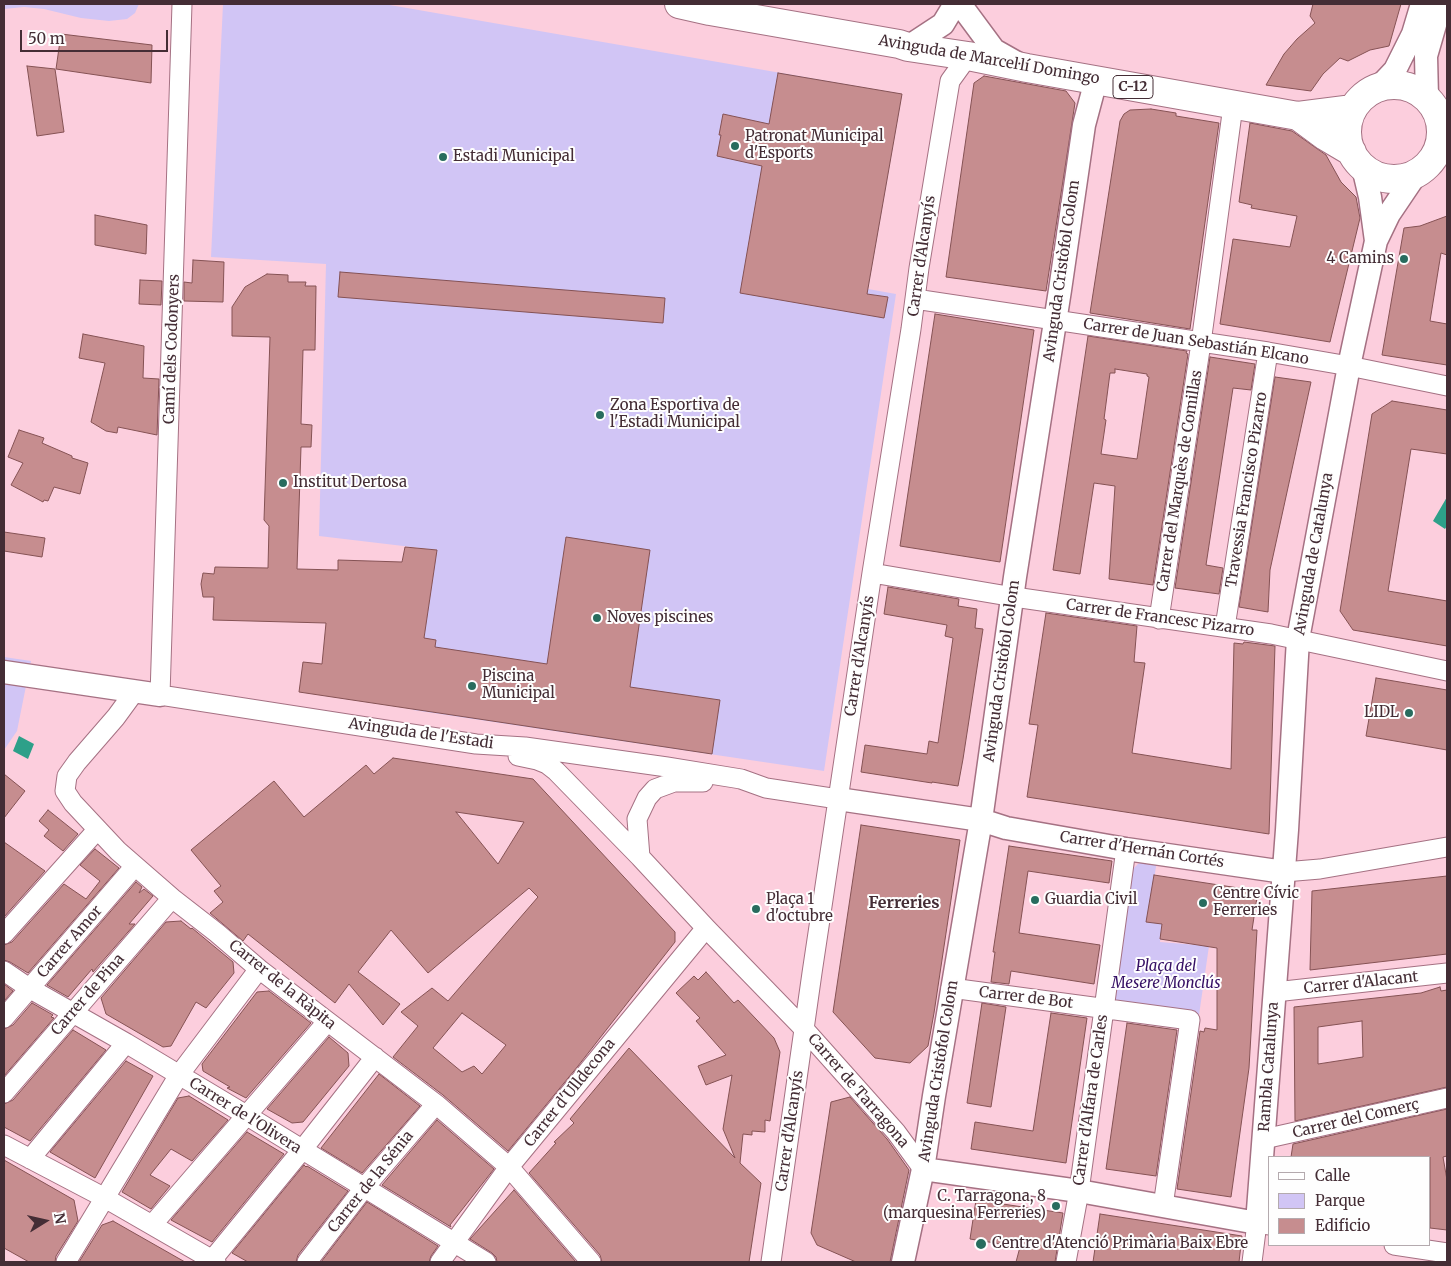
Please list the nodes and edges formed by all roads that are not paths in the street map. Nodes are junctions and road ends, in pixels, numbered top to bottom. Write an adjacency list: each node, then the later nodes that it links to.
1 (182, 4): 33 (street, Camí dels Codonyers)
2 (679, 4): 7 (main road, Avinguda de Marcel·lí Domingo / C-12)
3 (955, 4): 7 (street)
4 (960, 4): 9 (street)
5 (1422, 4): 11 (street)
6 (1441, 4): 14 (street)
7 (908, 47): 8 (main road, Avinguda de Marcel·lí Domingo / C-12)
8 (968, 56): 9 (main road, Avinguda de Marcel·lí Domingo / C-12); 19 (street, Carrer d'Alcanyís)
9 (1027, 68): 10 (main road, Avinguda de Marcel·lí Domingo / C-12)
10 (1096, 80): 12 (main road, Avinguda de Marcel·lí Domingo / C-12); 20 (street, Avinguda Cristòfol Colom)
11 (1379, 87): 13 (main road); 14 (main road)
12 (1233, 106): 15 (main road, Avinguda de Marcel·lí Domingo / C-12); 21 (street, Carrer del Marquès de Comillas)
13 (1353, 109): 15 (main road, Avinguda de Marcel·lí Domingo / C-12); 16 (main road)
14 (1437, 110): 17 (main road)
15 (1298, 116): 16 (main road, Avinguda de Marcel·lí Domingo / C-12)
16 (1358, 159): 17 (main road, C-12); 18 (street)
17 (1430, 166): 18 (street)
18 (1376, 241): 23 (street, Avinguda de Catalunya)
19 (915, 299): 20 (street, Carrer de Juan Sebastián Elcano); 25 (street, Carrer d'Alcanyís)
20 (1055, 321): 21 (street, Carrer de Juan Sebastián Elcano); 26 (street, Avinguda Cristòfol Colom)
21 (1201, 343): 22 (street, Carrer de Juan Sebastián Elcano); 27 (street, Carrer del Marquès de Comillas)
22 (1268, 352): 23 (street, Carrer de Juan Sebastián Elcano); 28 (street, Travessia Francisco Pizarro)
23 (1349, 366): 24 (street, Carrer de Juan Sebastián Elcano); 29 (street, Avinguda de Catalunya)
24 (1447, 386)
25 (872, 573): 26 (street, Carrer de Francesc Pizarro); 38 (street, Carrer d'Alcanyís)
26 (1014, 597): 27 (street, Carrer de Francesc Pizarro); 39 (street, Avinguda Cristòfol Colom)
27 (1159, 619): 28 (street, Carrer de Francesc Pizarro)
28 (1225, 627): 29 (street, Carrer de Francesc Pizarro)
29 (1298, 640): 30 (street, Carrer de Francesc Pizarro); 45 (street, Avinguda de Catalunya)
30 (1447, 671)
31 (4, 672): 32 (street, Avinguda de l'Estadi)
32 (135, 691): 33 (street, Avinguda de l'Estadi); 40 (street, Carrer de la Ràpita)
33 (160, 695): 34 (street, Avinguda de l'Estadi)
34 (476, 744): 35 (street, Avinguda de l'Estadi); 36 (street, Carrer de Tarragona)
35 (587, 755): 36 (street); 37 (street, Avinguda de l'Estadi)
36 (564, 780): 43 (street, Carrer de Tarragona)
37 (766, 788): 38 (street, Avinguda de l'Estadi); 43 (street)
38 (838, 799): 39 (street, Carrer d'Hernán Cortés); 59 (street, Carrer d'Alcanyís)
39 (981, 820): 42 (street, Carrer d'Hernán Cortés); 53 (street, Avinguda Cristòfol Colom)
40 (97, 830): 44 (street, Carrer de la Ràpita); 48 (street)
41 (1447, 847): 45 (street, Carrer d'Hernán Cortés)
42 (1126, 849): 45 (street, Carrer d'Hernán Cortés); 55 (street, Carrer d'Alfara de Carles)
43 (640, 857): 47 (street, Carrer de Tarragona)
44 (136, 866): 46 (street, Carrer de la Ràpita); 52 (street, Carrer Amor)
45 (1284, 872): 54 (street, Rambla Catalunya)
46 (172, 898): 49 (street, Carrer de la Ràpita); 56 (street, Carrer de Pina)
47 (706, 928): 59 (street, Carrer de Tarragona); 71 (street, Carrer d'Ulldecona)
48 (4, 934)
49 (259, 969): 58 (street, Carrer de la Ràpita); 62 (street)
50 (4, 971): 52 (street, Carrer de l'Olivera)
51 (1447, 973): 54 (street, Carrer d'Alacant)
52 (29, 988): 56 (street, Carrer de l'Olivera); 57 (street, Carrer Amor)
53 (951, 988): 55 (street, Carrer de Bot); 72 (street, Avinguda Cristòfol Colom)
54 (1275, 992): 67 (street, Rambla Catalunya)
55 (1104, 1008): 74 (street, Carrer d'Alfara de Carles); 76 (street, Carrer de Bot)
56 (73, 1013): 60 (street, Carrer de l'Olivera); 63 (street, Carrer de Pina)
57 (4, 1018)
58 (327, 1022): 61 (street, Carrer de la Ràpita); 66 (street)
59 (805, 1030): 72 (street, Carrer de Tarragona); 88 (street, Carrer d'Alcanyís)
60 (126, 1043): 62 (street, Carrer de l'Olivera); 70 (street)
61 (375, 1057): 65 (street, Carrer de la Ràpita); 69 (street)
62 (179, 1075): 66 (street, Carrer de l'Olivera); 75 (street)
63 (4, 1093)
64 (1447, 1098): 67 (street, Carrer del Comerç)
65 (436, 1104): 71 (street, Carrer de la Ràpita); 73 (street, Carrer de la Sénia)
66 (246, 1115): 69 (street, Carrer de l'Olivera); 78 (street)
67 (1264, 1139): 77 (street, Rambla Catalunya)
68 (4, 1145): 70 (street)
69 (302, 1150): 73 (street, Carrer de l'Olivera); 82 (street)
70 (30, 1159): 75 (street)
71 (509, 1168): 79 (street, Carrer d'Ulldecona); 87 (street, Carrer de la Ràpita)
72 (924, 1169): 74 (street); 89 (street, Avinguda Cristòfol Colom)
73 (364, 1188): 79 (street, Carrer de l'Olivera); 84 (street, Carrer de la Sénia)
74 (1079, 1191): 76 (street); 90 (street, Carrer d'Alfara de Carles)
75 (105, 1198): 78 (street); 83 (street)
76 (1163, 1206): 77 (street)
77 (1264, 1224): 91 (street, Rambla Catalunya)
78 (152, 1226): 82 (street)
79 (453, 1243): 85 (street, Carrer d'Ulldecona); 86 (street, Carrer de l'Olivera)
80 (1401, 1246): 81 (street)
81 (1447, 1253)
82 (214, 1261)
83 (66, 1262)
84 (307, 1262)
85 (440, 1262)
86 (486, 1262)
87 (591, 1262)
88 (771, 1262)
89 (903, 1262)
90 (1066, 1262)
91 (1252, 1262)

